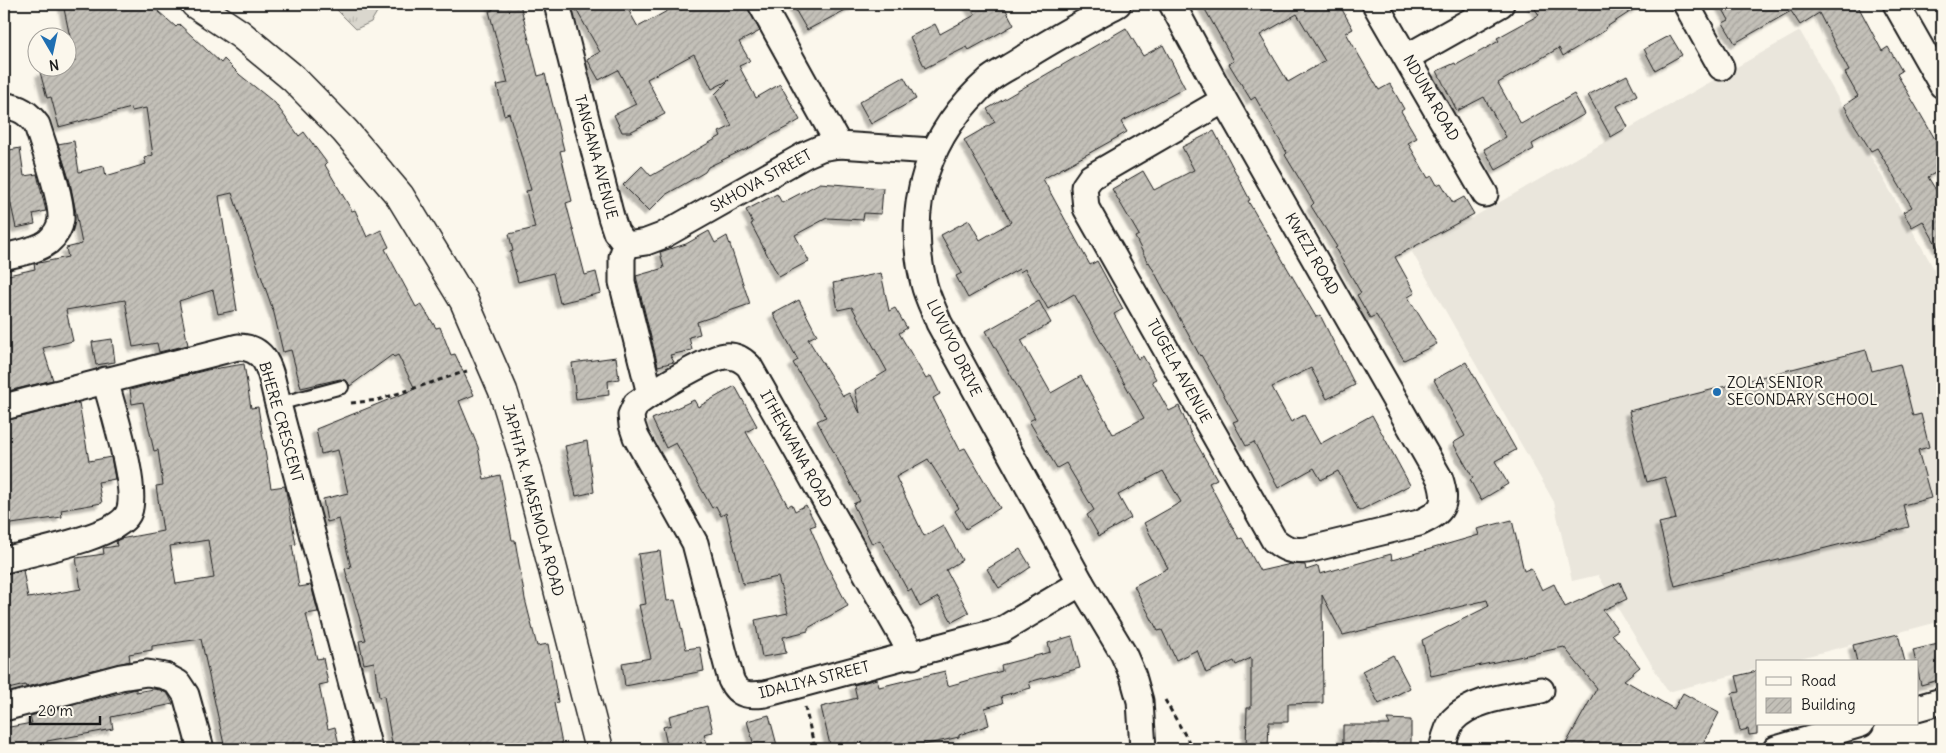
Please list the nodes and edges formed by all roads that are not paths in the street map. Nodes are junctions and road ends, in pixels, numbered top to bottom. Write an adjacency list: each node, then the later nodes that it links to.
1 (195, 4): 37 (main road, JAPHTA K. MASEMOLA ROAD)
2 (556, 4): 18 (street, TANGANA AVENUE)
3 (760, 4): 15 (street)
4 (1118, 4): 16 (street, LUVUYO DRIVE)
5 (1172, 4): 13 (street, KWEZI ROAD)
6 (1375, 4): 10 (street, NDUNA ROAD)
7 (1501, 4): 10 (street)
8 (1686, 4): 11 (street)
9 (1899, 5): 12 (street)
10 (1407, 57): 17 (street, NDUNA ROAD)
11 (1721, 67)
12 (1942, 85)
13 (1224, 100): 26 (street, KWEZI ROAD); 26 (street, TUGELA AVENUE)
14 (4, 106): 19 (street)
15 (840, 145): 16 (street, SKHOVA STREET); 18 (street, SKHOVA STREET)
16 (932, 151): 28 (street, LUVUYO DRIVE)
17 (1485, 194)
18 (626, 244): 22 (street)
19 (4, 257)
20 (105, 380): 23 (street, BHERE CRESCENT); 24 (street, BHERE CRESCENT); 27 (street)
21 (342, 387): 23 (lane)
22 (650, 394): 25 (street, ITHEKWANA ROAD); 29 (street, ITHEKWANA ROAD)
23 (278, 404): 36 (street, BHERE CRESCENT)
24 (4, 407)
25 (631, 415): 29 (street, IDALIYA STREET)
26 (1442, 507)
27 (4, 560)
28 (1081, 583): 29 (street, IDALIYA STREET); 38 (street, LUVUYO DRIVE)
29 (913, 656)
30 (1541, 690): 39 (street)
31 (1942, 702): 33 (street)
32 (4, 708): 35 (street)
33 (1918, 708)
34 (1854, 726): 40 (street)
35 (201, 749)
36 (369, 749)
37 (599, 749)
38 (1143, 749)
39 (1442, 749)
40 (1776, 749)

